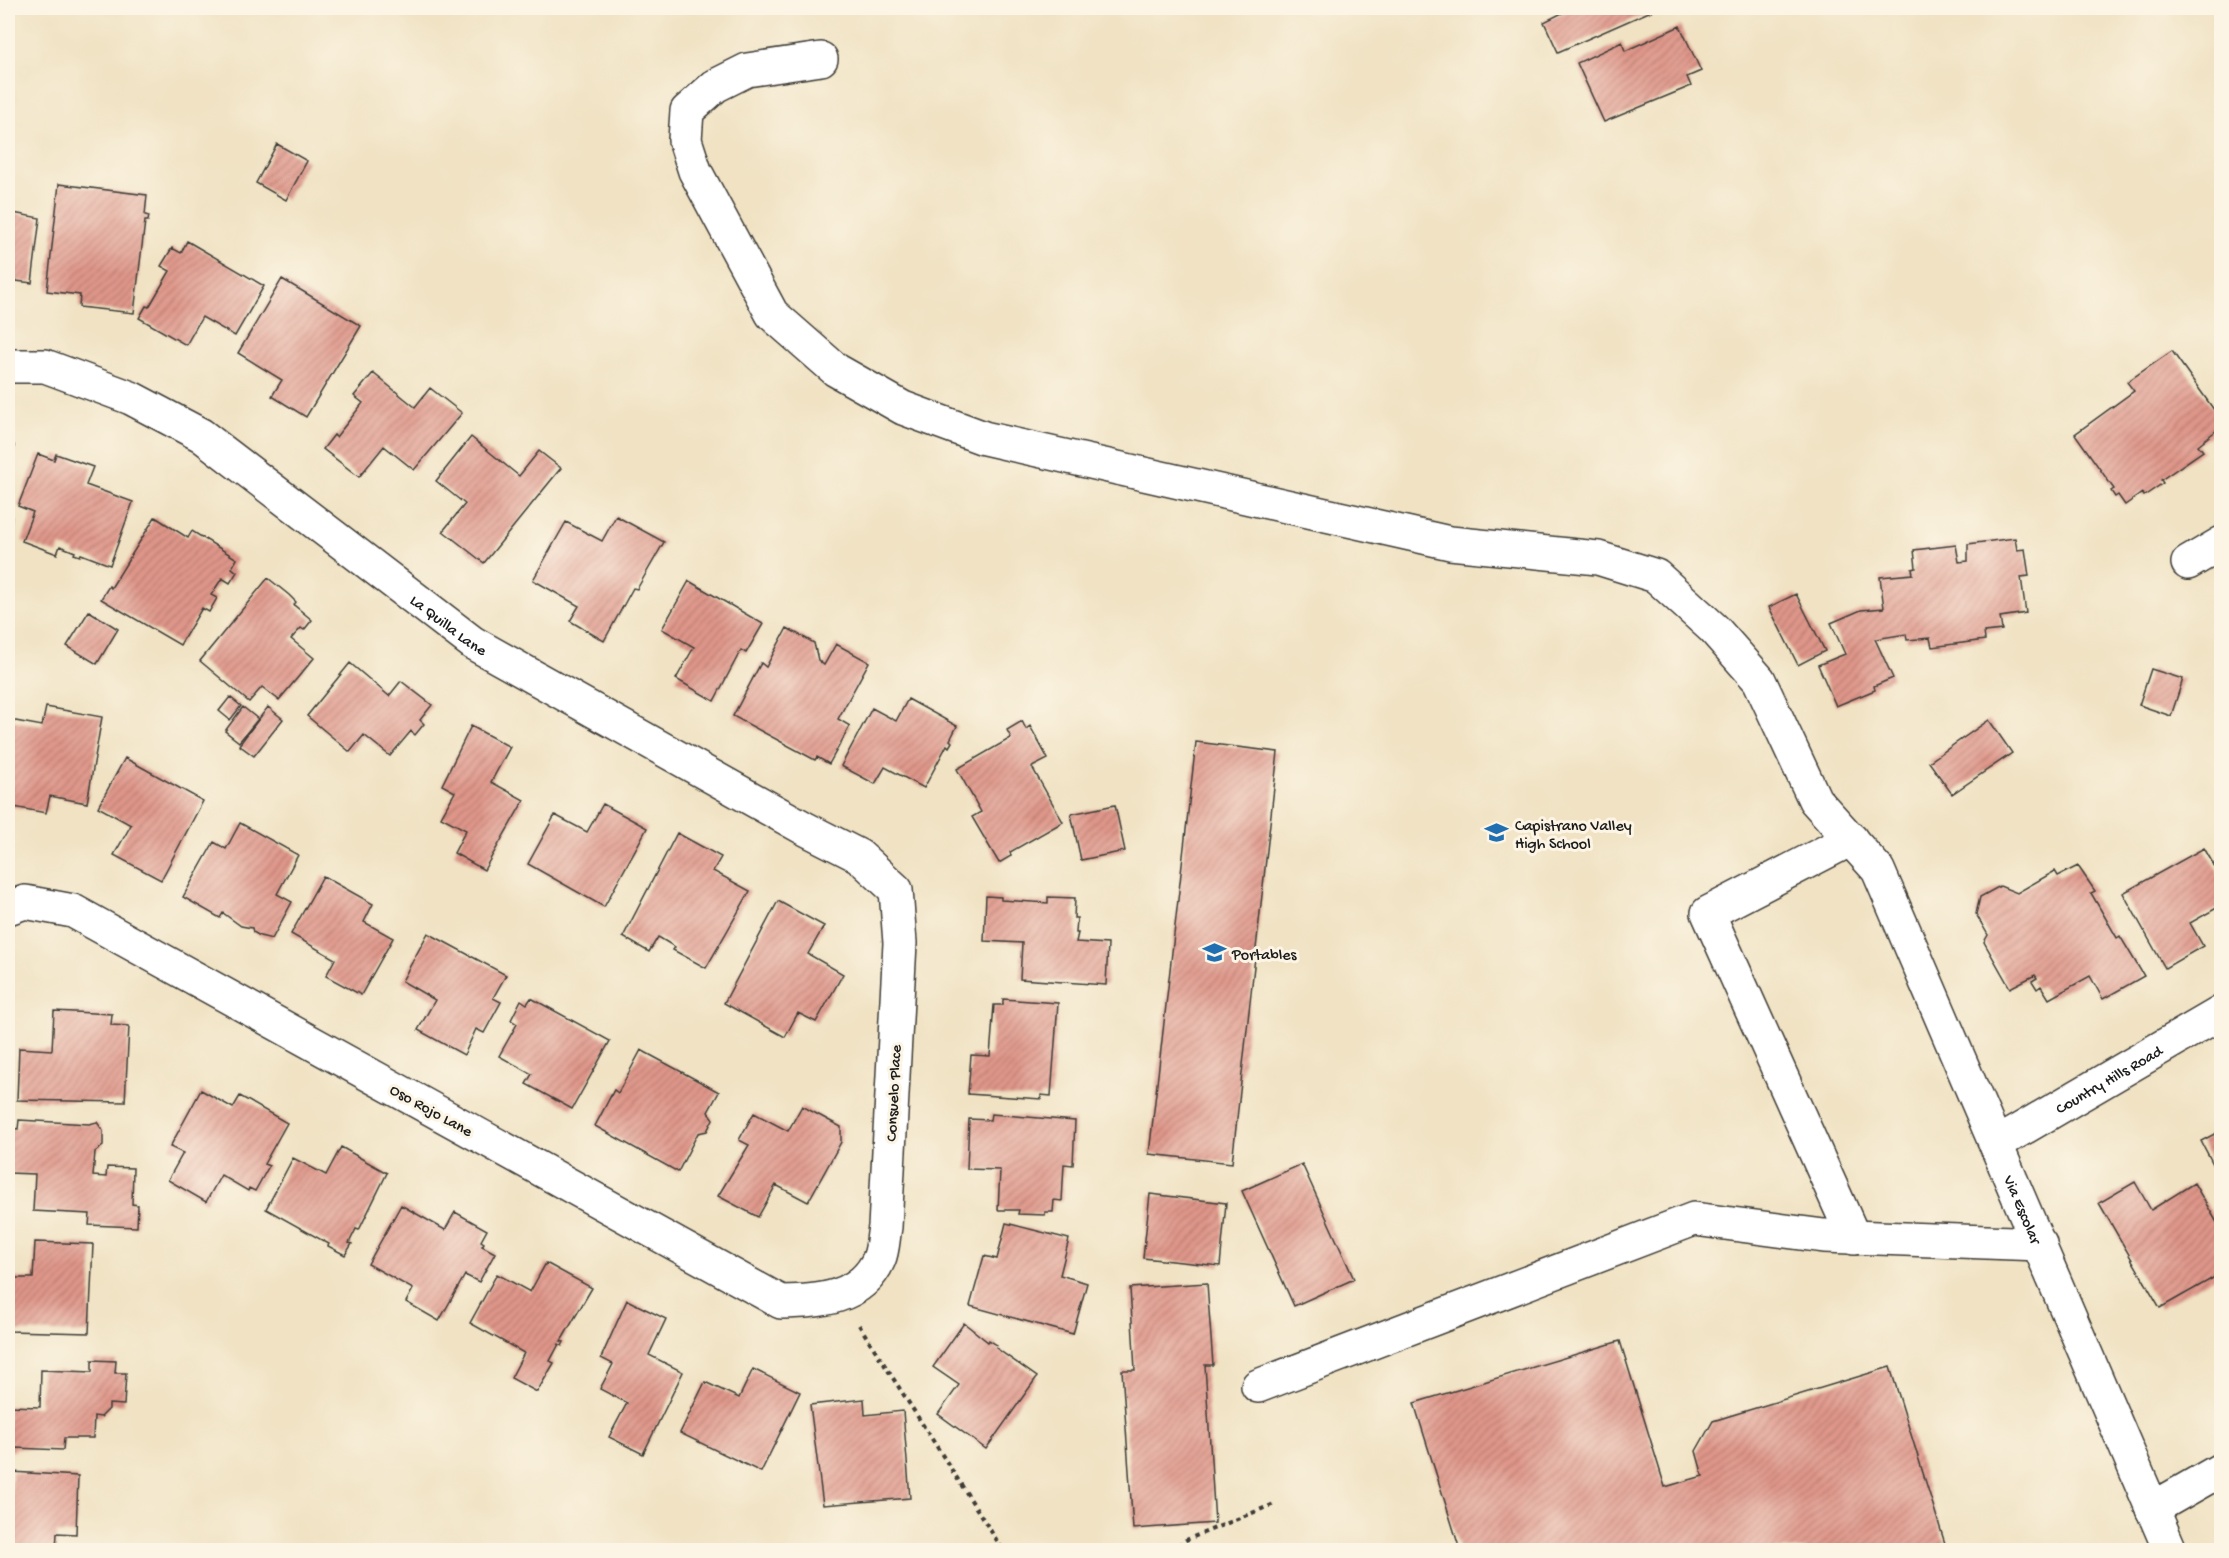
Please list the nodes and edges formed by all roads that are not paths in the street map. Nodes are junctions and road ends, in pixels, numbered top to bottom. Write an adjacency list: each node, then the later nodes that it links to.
1 (821, 59): 5 (street, Via Escolar)
2 (8, 366): 6 (street, La Quilla Lane)
3 (2222, 543): 4 (street)
4 (2188, 563)
5 (1851, 838): 9 (street, Via Escolar); 10 (street)
6 (896, 890): 12 (street, Consuelo Place)
7 (8, 908): 12 (street, Oso Rojo Lane)
8 (2222, 1012): 9 (street, Country Hills Road)
9 (1996, 1144): 11 (street, Via Escolar)
10 (1854, 1238): 11 (street); 13 (street)
11 (2040, 1244): 15 (street, Via Escolar)
12 (848, 1291)
13 (1258, 1386)
14 (2222, 1469): 15 (street)
15 (2152, 1509): 16 (street, Via Escolar)
16 (2170, 1551)

